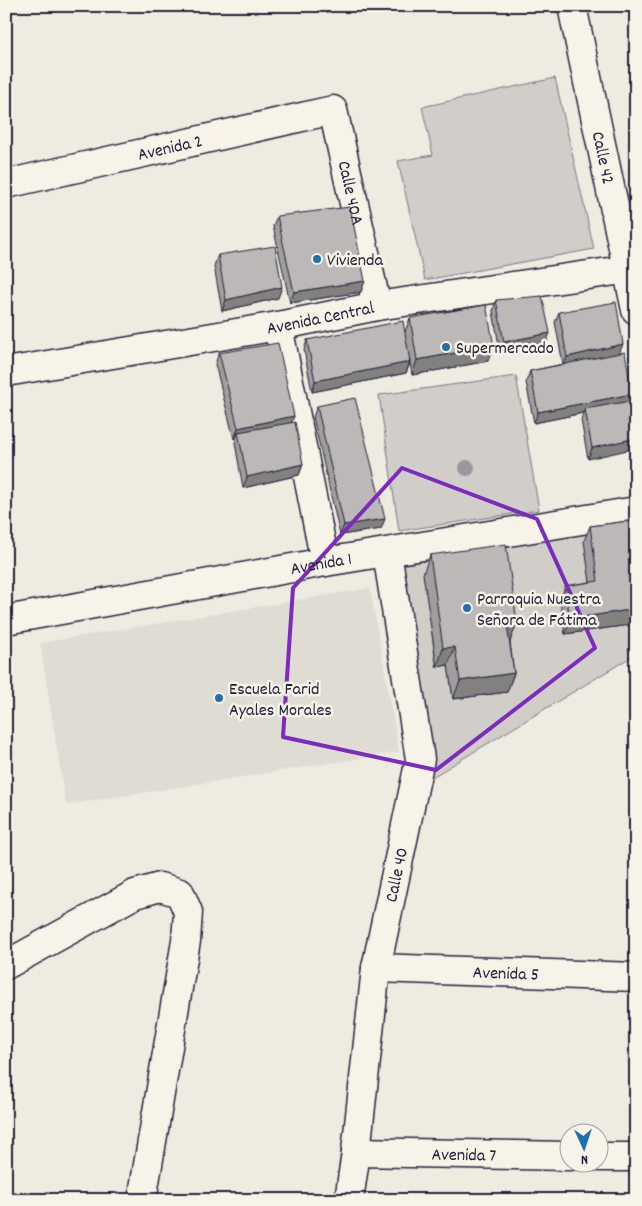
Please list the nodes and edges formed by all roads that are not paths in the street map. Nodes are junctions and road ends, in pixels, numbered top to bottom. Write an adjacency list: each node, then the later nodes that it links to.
1 (572, 6): 4 (street, Calle 42)
2 (334, 110): 3 (street, Avenida 2); 5 (street, Calle 40A)
3 (6, 184)
4 (632, 268): 5 (street, Avenida Central); 6 (street, Calle 42)
5 (377, 306): 7 (street, Avenida Central)
6 (636, 310)
7 (278, 326): 8 (street, Avenida Central); 11 (street)
8 (6, 372)
9 (636, 511): 10 (street, Avenida 1)
10 (387, 553): 11 (street, Avenida 1); 14 (street, Calle 40)
11 (324, 562): 12 (street, Avenida 1)
12 (6, 620)
13 (6, 965): 20 (street)
14 (376, 968): 15 (street, Avenida 5); 16 (street, Calle 40)
15 (636, 978)
16 (356, 1152): 17 (street, Avenida 7); 21 (street, Calle 40)
17 (560, 1156)
18 (610, 1156): 19 (street)
19 (636, 1157)
20 (142, 1200)
21 (349, 1200)

